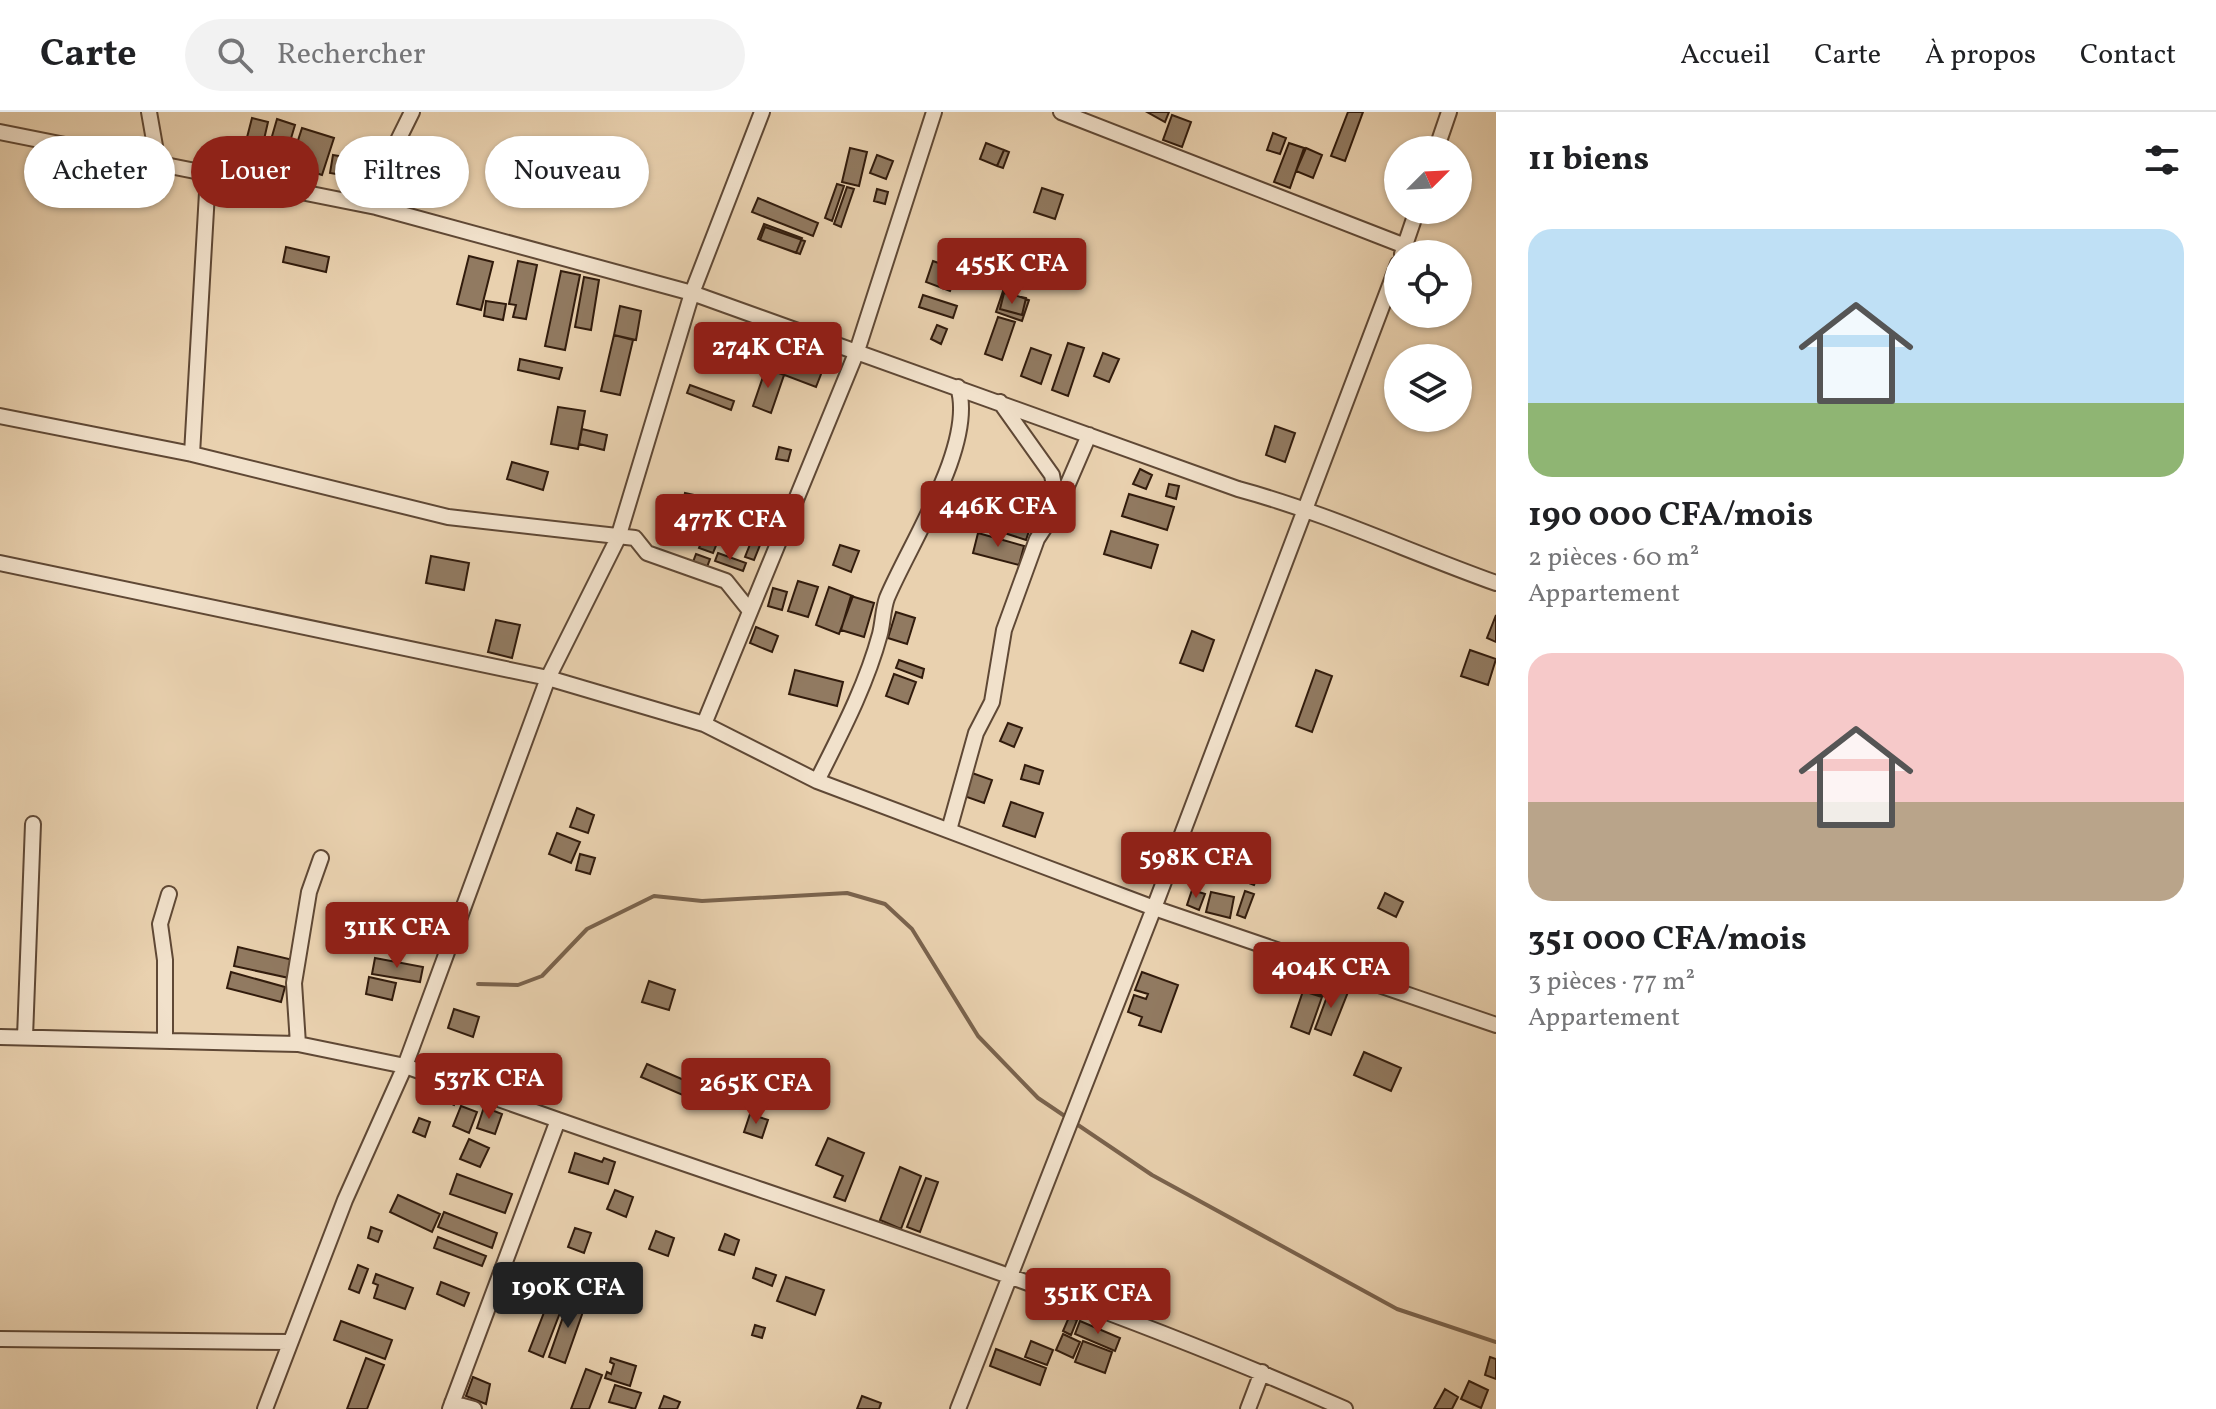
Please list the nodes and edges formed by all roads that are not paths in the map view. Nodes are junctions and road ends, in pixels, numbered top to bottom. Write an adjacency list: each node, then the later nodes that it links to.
1 (149, 112): 8 (street)
2 (412, 112): 9 (street)
3 (762, 112): 15 (street)
4 (934, 112): 17 (street)
5 (1061, 112): 14 (street)
6 (1449, 112): 10 (street)
7 (0, 132): 11 (street)
8 (153, 136)
9 (400, 136)
10 (1441, 136)
11 (24, 137)
12 (206, 208): 22 (street)
13 (377, 208): 15 (street)
14 (1384, 242)
15 (692, 293): 17 (street); 25 (street)
16 (1384, 301): 24 (street)
17 (857, 351): 18 (street); 28 (street)
18 (958, 387): 19 (street); 31 (street)
19 (1000, 402): 21 (street); 23 (street)
20 (0, 416): 22 (street)
21 (1089, 435): 23 (street); 24 (street)
22 (192, 454): 25 (street)
23 (1058, 507): 33 (street)
24 (1305, 507): 27 (street); 36 (street)
25 (618, 538): 28 (street); 29 (street)
26 (0, 563): 29 (street)
27 (1496, 583)
28 (750, 611): 30 (street)
29 (548, 678): 30 (street); 42 (street)
30 (704, 724): 31 (street)
31 (817, 781): 33 (street)
32 (33, 824): 39 (street)
33 (949, 830): 36 (street)
34 (321, 858): 41 (street)
35 (169, 894): 40 (street)
36 (1154, 908): 37 (street); 44 (street)
37 (1496, 1025)
38 (0, 1037): 39 (street)
39 (25, 1037): 40 (street)
40 (165, 1041): 41 (street)
41 (298, 1044): 42 (street)
42 (405, 1066): 43 (street); 46 (street)
43 (558, 1120): 44 (street); 48 (street)
44 (1008, 1278): 47 (street); 51 (street)
45 (0, 1339): 46 (street)
46 (290, 1342): 49 (street)
47 (1262, 1372): 52 (street); 53 (street)
48 (451, 1406): 50 (street)
49 (265, 1409)
50 (474, 1409)
51 (958, 1409)
52 (1248, 1409)
53 (1345, 1409)

